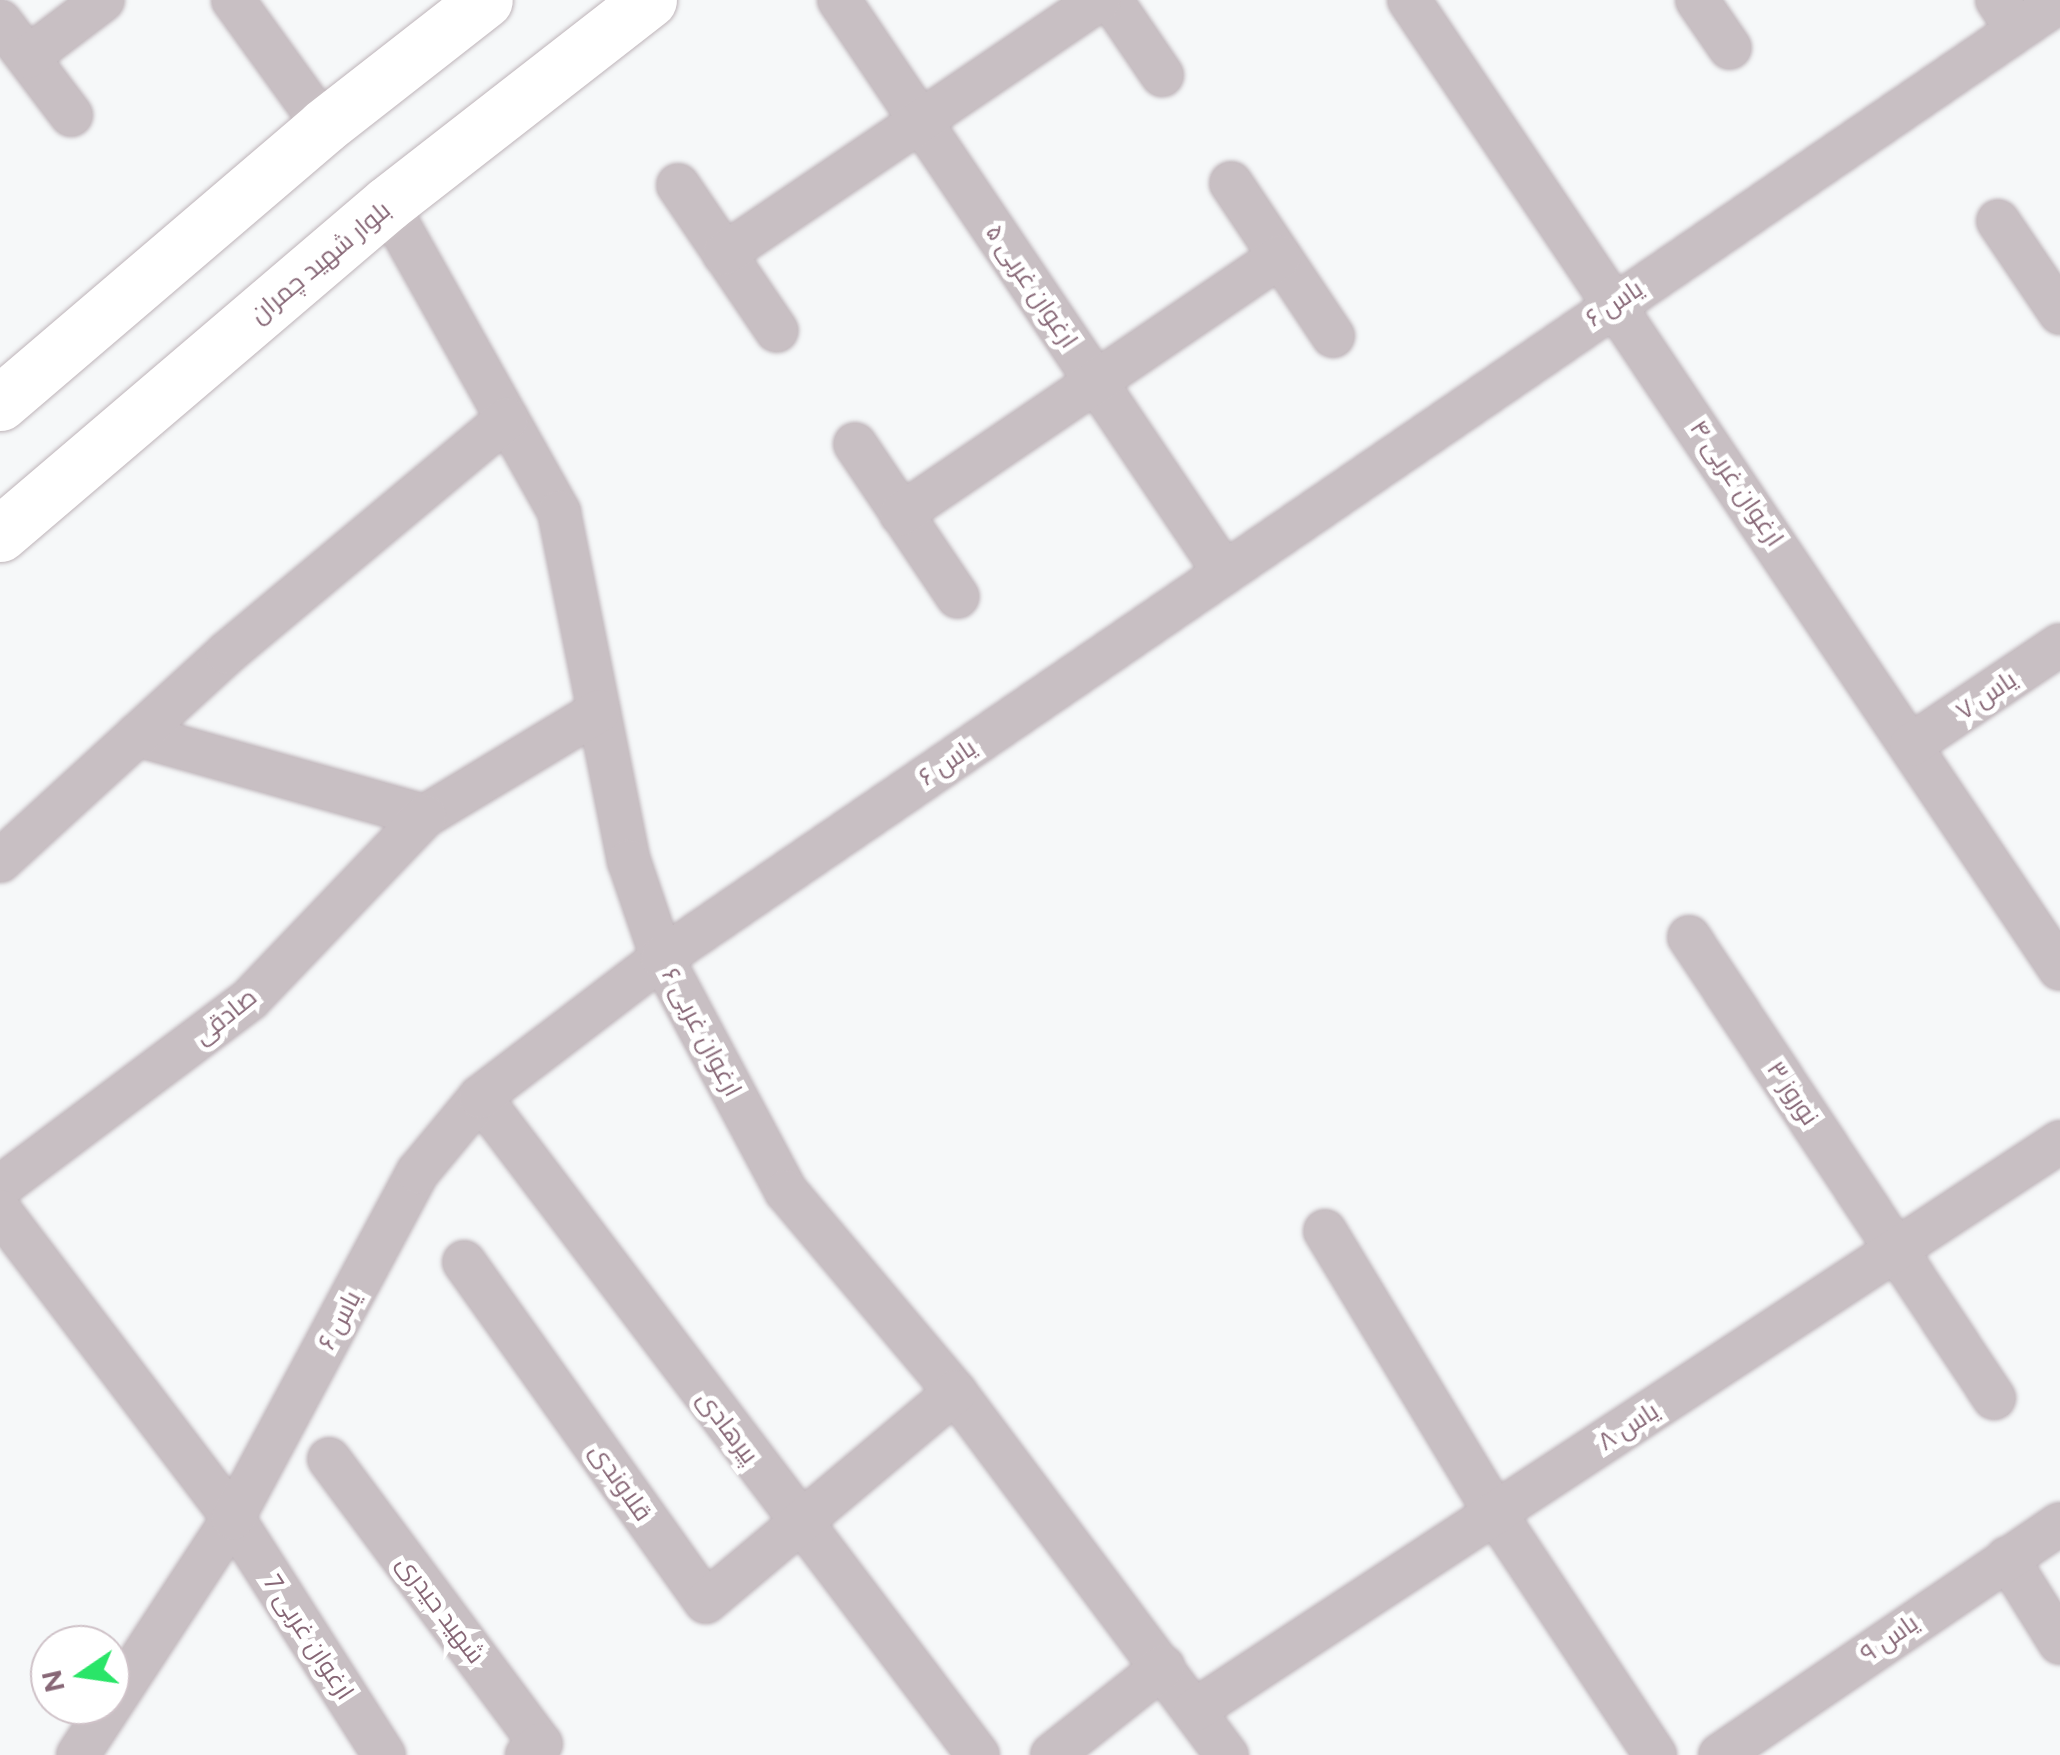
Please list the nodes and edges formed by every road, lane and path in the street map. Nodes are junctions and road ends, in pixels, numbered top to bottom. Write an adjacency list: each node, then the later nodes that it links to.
1 (103, 0): 14 (street)
2 (233, 0): 18 (street)
3 (485, 0): 18 (main road)
4 (649, 0): 21 (main road, بلوار شهید چمران)
5 (839, 0): 17 (street, ارغوان غربی ۵)
6 (1099, 0): 17 (street)
7 (1111, 0): 15 (street)
8 (1409, 0): 25 (street, ارغوان غربی ۴)
9 (1697, 0): 13 (street)
10 (2060, 1): 11 (street, یاس ۶)
11 (2007, 15): 25 (street, یاس ۶)
12 (0, 21): 14 (street)
13 (1730, 48)
14 (28, 57): 16 (street)
15 (1162, 76)
16 (71, 114)
17 (921, 121): 23 (street); 29 (street, ارغوان غربی ۵)
18 (324, 126): 30 (main road)
19 (1231, 184): 24 (street)
20 (678, 186): 23 (street)
21 (387, 204): 31 (street, ارغوان غربی ۶); 34 (main road, بلوار شهید چمران)
22 (1998, 221): 26 (street)
23 (724, 254): 27 (street)
24 (1280, 256): 28 (street); 29 (street)
25 (1616, 301): 35 (street, یاس ۶); 40 (street, ارغوان غربی ۴)
26 (2060, 313)
27 (777, 331)
28 (1333, 336)
29 (1096, 382): 33 (street); 35 (street, ارغوان غربی ۵)
30 (0, 403)
31 (507, 419): 38 (street, ارغوان غربی ۶); 39 (street)
32 (855, 444): 33 (street)
33 (901, 514): 36 (street)
34 (0, 534)
35 (1224, 572): 44 (street, یاس ۶)
36 (958, 598)
37 (2060, 645): 40 (street, یاس ۷)
38 (598, 711): 41 (street, صادقی); 44 (street, ارغوان غربی ۶)
39 (137, 735): 41 (street); 42 (street)
40 (1911, 745): 45 (street, ارغوان غربی ۴)
41 (425, 816): 48 (street, صادقی)
42 (0, 861)
43 (1689, 937): 51 (street, نوروز ۳)
44 (662, 958): 46 (street, یاس ۶); 53 (street, ارغوان غربی ۶)
45 (2060, 969)
46 (480, 1097): 57 (street, یاس ۶); 58 (street, پیرهادی)
47 (2060, 1142): 51 (street, یاس ۸)
48 (0, 1186)
49 (0, 1211): 57 (street, ارغوان غربی 7)
50 (1324, 1231): 56 (street)
51 (1896, 1249): 54 (street, نوروز ۳); 56 (street, یاس ۸)
52 (464, 1262): 58 (street, قلاوندی)
53 (956, 1392): 58 (street); 62 (street, ارغوان غربی ۶)
54 (1994, 1398)
55 (330, 1459): 66 (street, شهید حیدری)
56 (1495, 1513): 63 (street, یاس ۸); 70 (street)
57 (233, 1518): 64 (street, یاس ۶); 65 (street, ارغوان غربی 7)
58 (800, 1524): 67 (street, پیرهادی)
59 (2060, 1524): 60 (street, یاس ۹)
60 (2007, 1558): 61 (street); 71 (street, یاس ۹)
61 (2060, 1644)
62 (1163, 1668): 63 (street, ارغوان غربی ۶); 68 (street)
63 (1195, 1710): 69 (street, ارغوان غربی ۶)
64 (78, 1755)
65 (384, 1755)
66 (527, 1755)
67 (978, 1755)
68 (1052, 1755)
69 (1227, 1755)
70 (1655, 1755)
71 (1720, 1755)

